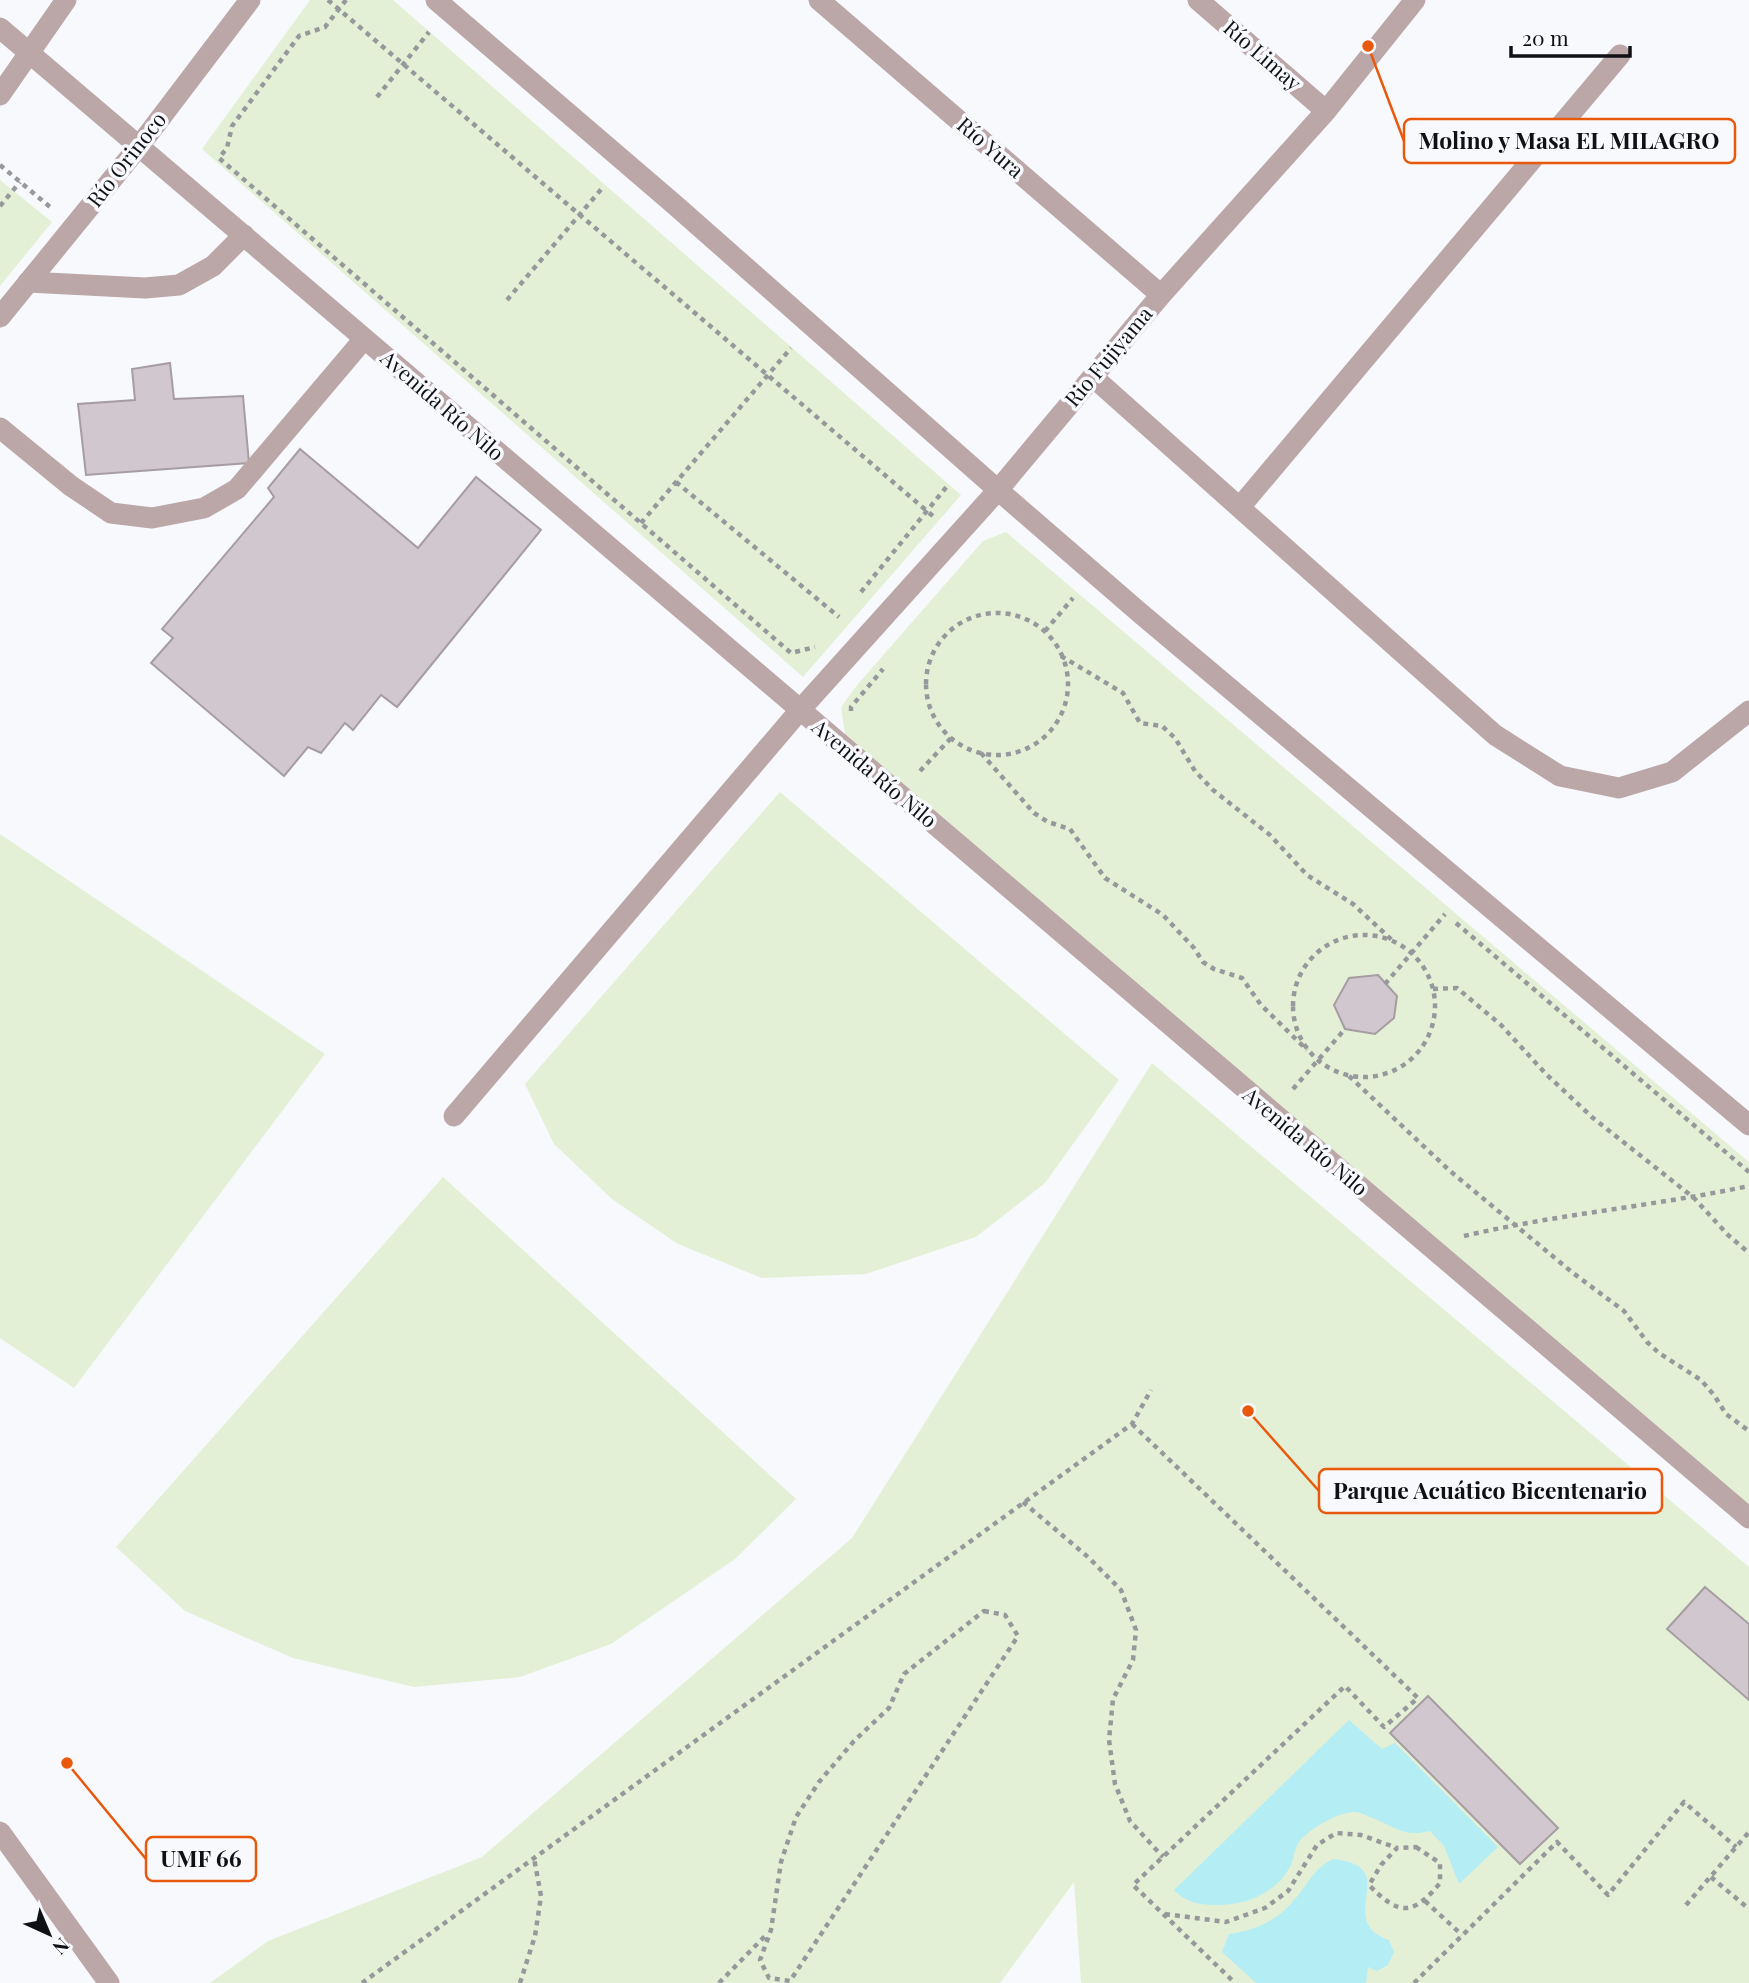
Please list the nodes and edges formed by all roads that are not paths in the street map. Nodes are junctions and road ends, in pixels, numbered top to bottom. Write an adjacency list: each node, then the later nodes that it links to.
1 (66, 0): 8 (street)
2 (250, 0): 12 (street, Río Orinoco)
3 (436, 0): 20 (street)
4 (818, 0): 15 (street, Río Yura)
5 (1198, 0): 11 (street, Río Limay)
6 (1415, 0): 11 (street, Rio Fujiyama)
7 (0, 28): 8 (street, Avenida Río Nilo)
8 (28, 54): 10 (street); 12 (street, Avenida Río Nilo)
9 (1620, 55): 21 (street)
10 (0, 95)
11 (1325, 111): 15 (street, Rio Fujiyama)
12 (140, 145): 13 (street, Avenida Río Nilo); 14 (street, Río Orinoco)
13 (244, 235): 14 (street); 17 (street, Avenida Río Nilo)
14 (28, 282): 16 (street, Río Orinoco)
15 (1161, 295): 18 (street, Rio Fujiyama)
16 (0, 317)
17 (364, 339): 19 (street); 22 (street, Avenida Río Nilo)
18 (1093, 377): 20 (street, Rio Fujiyama); 21 (street)
19 (0, 428)
20 (998, 490): 22 (street, Rio Fujiyama); 25 (street)
21 (1241, 508): 23 (street)
22 (800, 710): 24 (street, Rio Fujiyama); 26 (street, Avenida Río Nilo)
23 (1749, 711)
24 (454, 1116)
25 (1749, 1125)
26 (1749, 1518)
27 (0, 1832): 28 (street)
28 (109, 1983)

